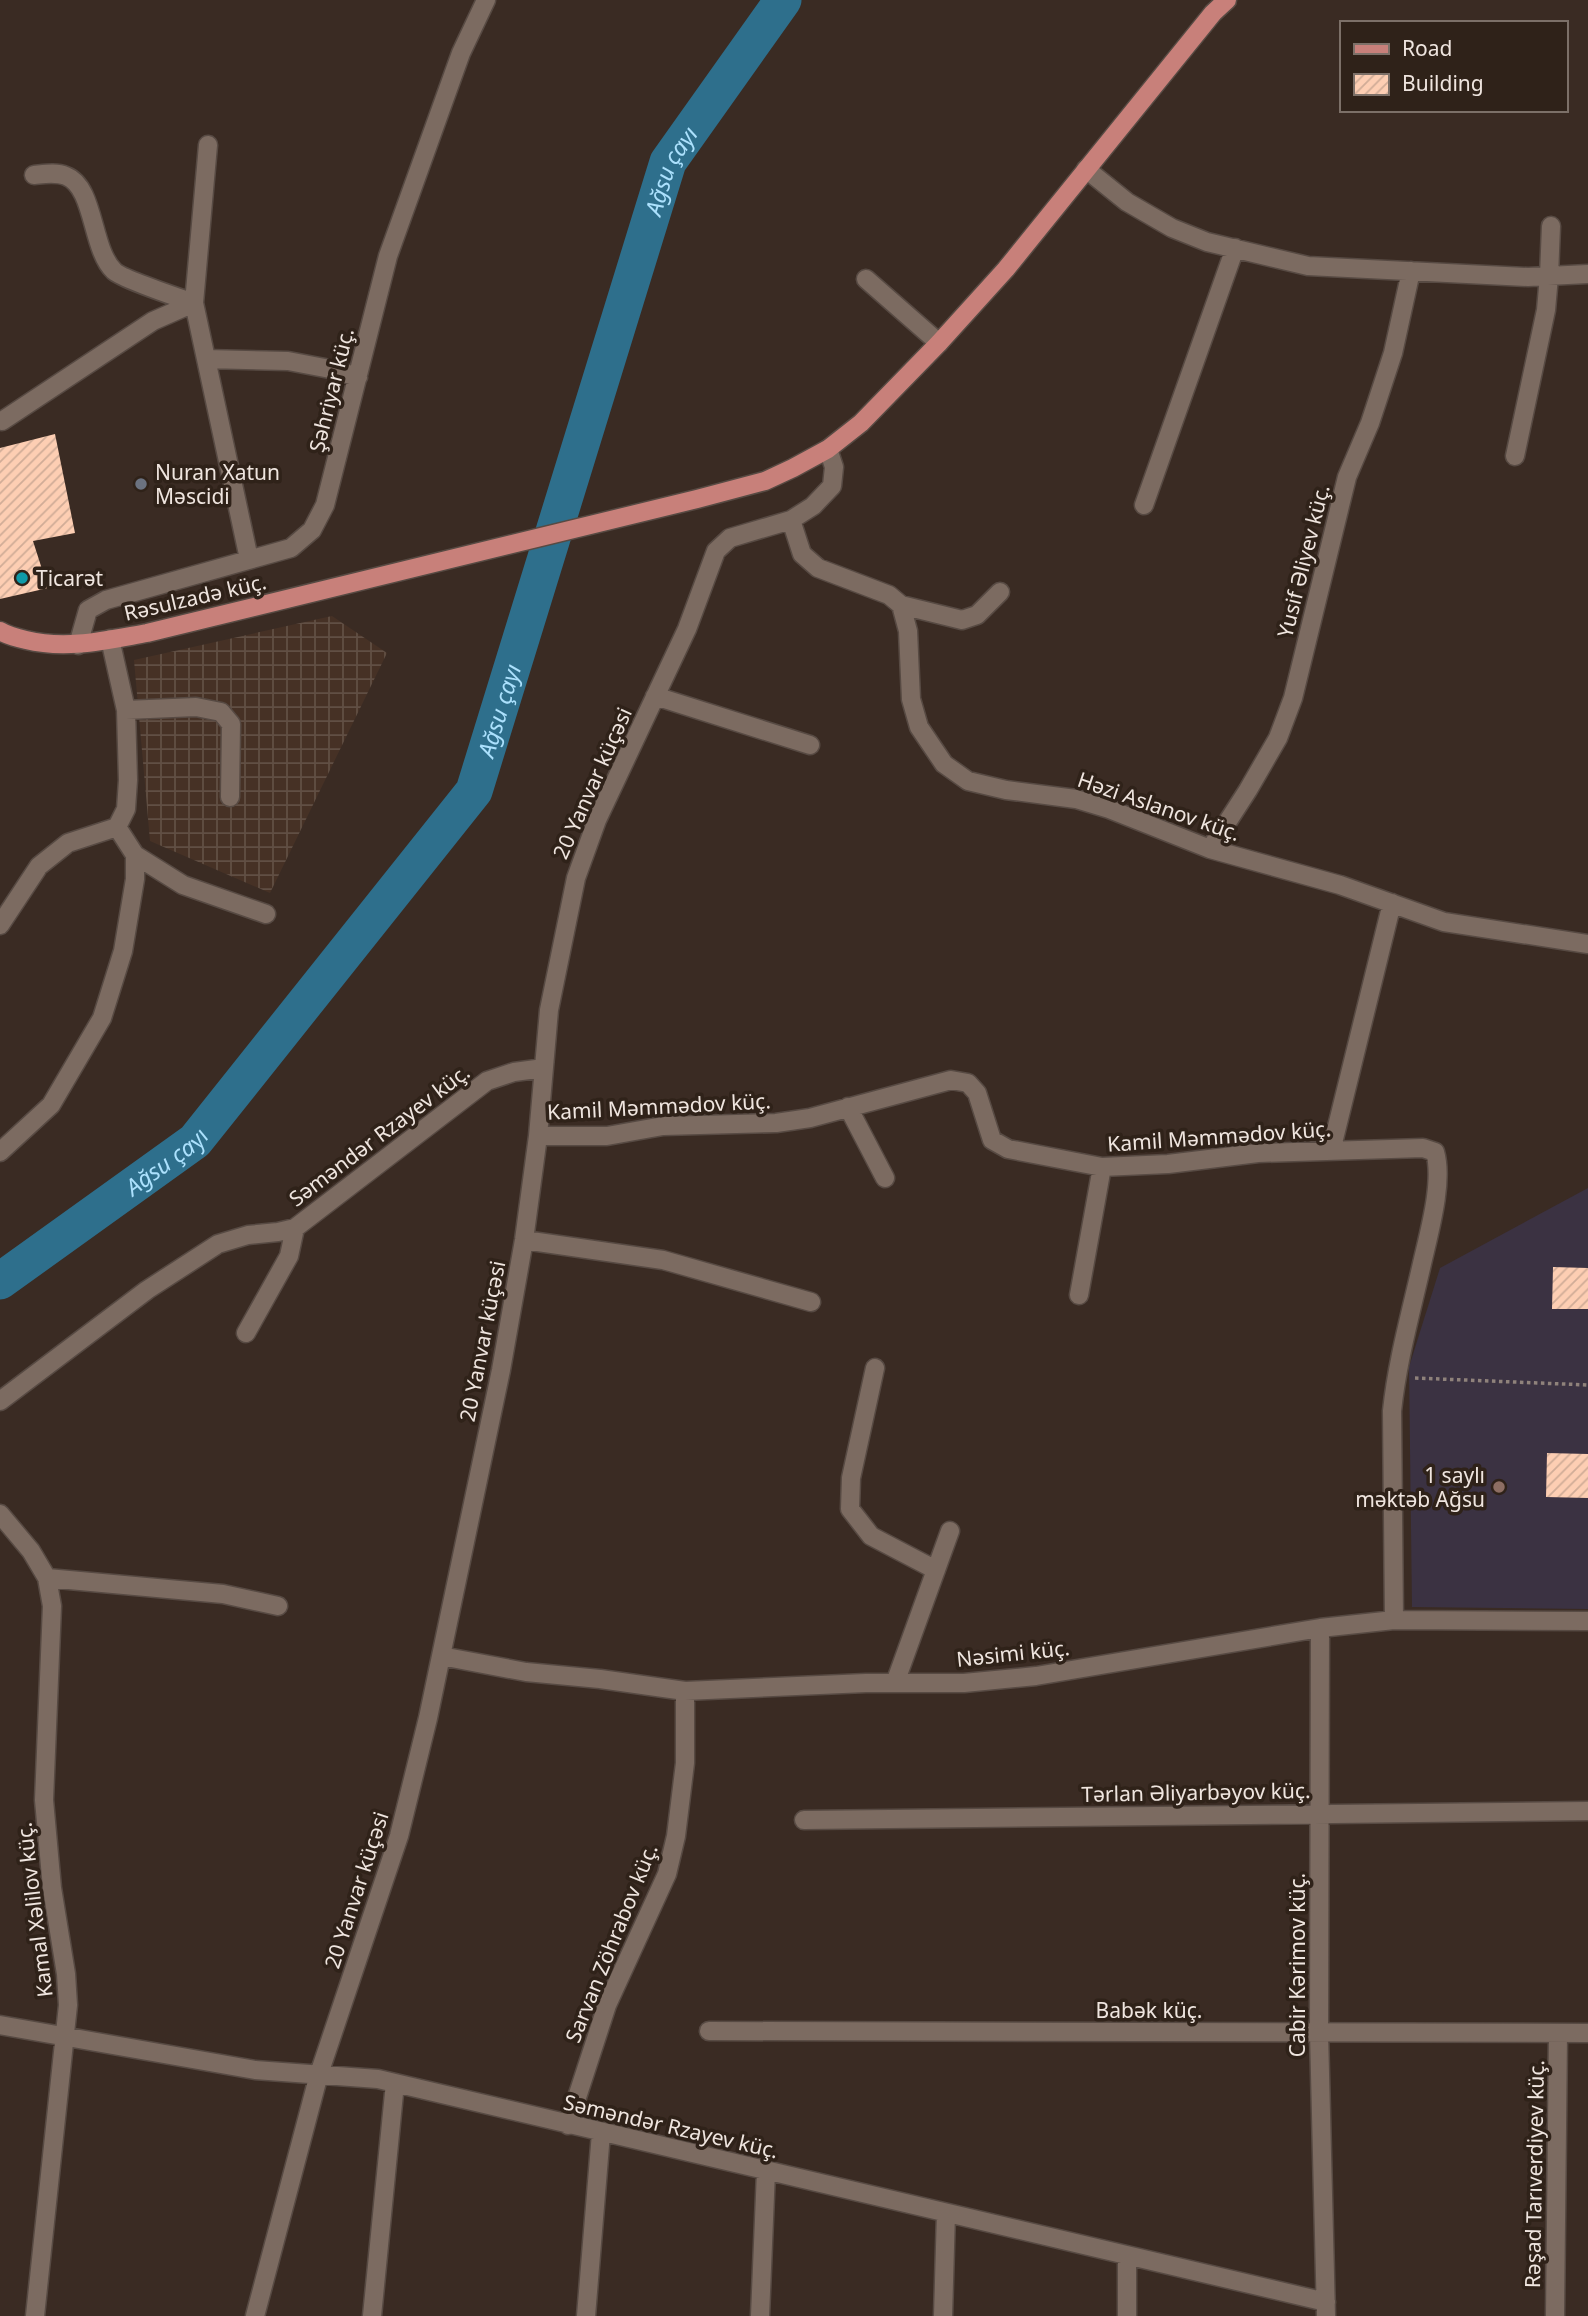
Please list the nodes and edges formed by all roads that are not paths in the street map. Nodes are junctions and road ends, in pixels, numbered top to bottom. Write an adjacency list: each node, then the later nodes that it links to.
1 (486, 0): 15 (street, Şəhriyar küç.)
2 (1227, 0): 4 (main road, Rəsulzadə küç.)
3 (208, 145): 12 (street)
4 (1086, 169): 7 (street); 13 (main road, Rəsulzadə küç.)
5 (34, 175): 12 (street)
6 (1551, 226): 10 (street)
7 (1235, 248): 8 (street); 19 (street)
8 (1411, 271): 10 (street); 32 (street, Yusif Əliyev küç.)
9 (1588, 274): 10 (street)
10 (1549, 276): 18 (street)
11 (866, 279): 13 (street)
12 (194, 303): 14 (street); 16 (street)
13 (939, 343): 17 (main road, Rəsulzadə küç.)
14 (206, 359): 15 (street); 21 (street)
15 (358, 377): 21 (street, Şəhriyar küç.)
16 (2, 421)
17 (828, 449): 20 (street, 20 Yanvar küçəsi); 25 (main road, Rəsulzadə küç.)
18 (1515, 456)
19 (1144, 505)
20 (791, 520): 23 (street); 27 (street, 20 Yanvar küçəsi)
21 (249, 559): 26 (street, Şəhriyar küç.)
22 (1000, 592): 23 (street)
23 (901, 606): 32 (street, Həzi Aslanov küç.)
24 (0, 631): 26 (main road, Rəsulzadə küç.)
25 (110, 639): 26 (main road, Rəsulzadə küç.); 28 (street)
26 (78, 645)
27 (655, 696): 29 (street); 38 (street, 20 Yanvar küçəsi)
28 (126, 710): 30 (street); 31 (street)
29 (810, 745)
30 (230, 797)
31 (117, 827): 33 (street); 36 (street)
32 (1210, 849): 34 (street, Həzi Aslanov küç.)
33 (135, 855): 35 (street); 42 (street)
34 (1392, 903): 37 (street, Həzi Aslanov küç.); 41 (street)
35 (265, 914)
36 (0, 925)
37 (1588, 944)
38 (544, 1068): 40 (street, 20 Yanvar küçəsi); 45 (street, Səməndər Rzayev küç.)
39 (848, 1107): 40 (street, Kamil Məmmədov küç.); 43 (street, Kamil Məmmədov küç.); 44 (street)
40 (538, 1136): 46 (street, 20 Yanvar küçəsi)
41 (1331, 1151): 43 (street, Kamil Məmmədov küç.); 57 (street, Kamil Məmmədov küç.)
42 (0, 1152)
43 (1102, 1167): 47 (street)
44 (885, 1178)
45 (295, 1228): 49 (street); 51 (street, Səməndər Rzayev küç.)
46 (524, 1240): 48 (street); 60 (street, 20 Yanvar küçəsi)
47 (1079, 1296)
48 (811, 1302)
49 (246, 1333)
50 (875, 1368): 54 (street)
51 (0, 1401)
52 (0, 1514): 55 (street, Kamal Xəlilov küç.)
53 (950, 1531): 54 (street)
54 (936, 1570): 61 (street)
55 (47, 1577): 56 (street); 71 (street, Kamal Xəlilov küç.)
56 (278, 1606)
57 (1394, 1620): 58 (street, Nəsimi küç.); 59 (street, Nəsimi küç.)
58 (1588, 1621)
59 (1320, 1628): 61 (street, Nəsimi küç.); 64 (street, Cabir Kərimov küç.)
60 (441, 1656): 62 (street, Nəsimi küç.); 72 (street, 20 Yanvar küçəsi)
61 (895, 1683): 62 (street, Nəsimi küç.)
62 (685, 1691): 74 (street, Sarvan Zöhrabov küç.)
63 (1588, 1811): 64 (street, Tərlan Əliyarbəyov küç.)
64 (1320, 1813): 65 (street, Tərlan Əliyarbəyov küç.); 68 (street, Cabir Kərimov küç.)
65 (804, 1820)
66 (0, 2025): 71 (street, Səməndər Rzayev küç.)
67 (709, 2031): 68 (street, Babək küç.)
68 (1319, 2033): 69 (street, Babək küç.); 79 (street, Cabir Kərimov küç.)
69 (1558, 2034): 70 (street, Babək küç.); 87 (street, Rəşad Tarıverdiyev küç.)
70 (1588, 2034)
71 (65, 2038): 72 (street, Səməndər Rzayev küç.); 80 (street, Kamal Xəlilov küç.)
72 (319, 2074): 73 (street, Səməndər Rzayev küç.); 81 (street, 20 Yanvar küçəsi)
73 (395, 2083): 74 (street, Səməndər Rzayev küç.); 82 (street)
74 (568, 2125): 75 (street, Səməndər Rzayev küç.)
75 (601, 2133): 76 (street, Səməndər Rzayev küç.); 83 (street)
76 (766, 2171): 77 (street, Səməndər Rzayev küç.); 84 (street)
77 (946, 2213): 78 (street, Səməndər Rzayev küç.); 85 (street)
78 (1127, 2256): 79 (street, Səməndər Rzayev küç.); 86 (street)
79 (1326, 2309)
80 (36, 2316)
81 (255, 2316)
82 (372, 2316)
83 (586, 2316)
84 (760, 2316)
85 (943, 2316)
86 (1127, 2316)
87 (1555, 2316)

